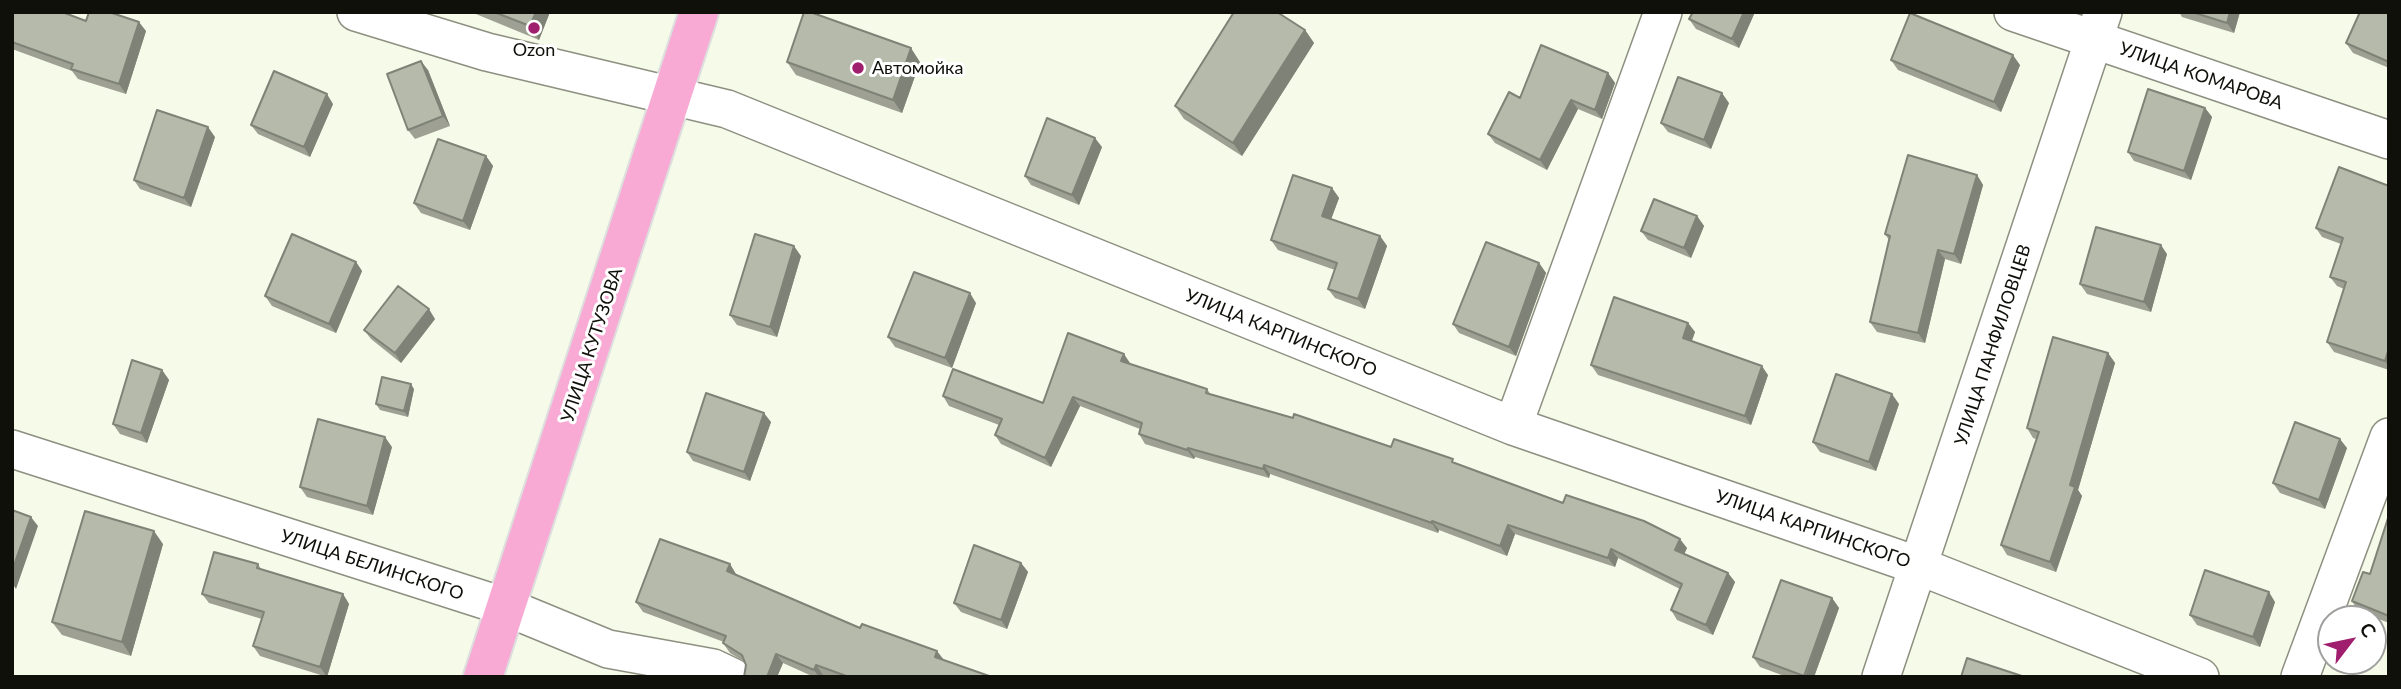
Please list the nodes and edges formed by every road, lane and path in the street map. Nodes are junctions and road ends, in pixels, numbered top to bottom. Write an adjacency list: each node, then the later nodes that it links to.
1 (356, 12): 6 (street, УЛИЦА КАРПИНСКОГО)
2 (699, 12): 6 (main road, УЛИЦА КУТУЗОВА)
3 (1663, 12): 8 (street)
4 (2013, 12): 5 (street, УЛИЦА КОМАРОВА)
5 (2099, 26): 7 (street, УЛИЦА КОМАРОВА); 11 (street, УЛИЦА ПАНФИЛОВЦЕВ)
6 (672, 97): 8 (street, УЛИЦА КАРПИНСКОГО); 12 (main road, УЛИЦА КУТУЗОВА)
7 (2389, 140)
8 (1513, 426): 11 (street, УЛИЦА КАРПИНСКОГО)
9 (2389, 437): 17 (street)
10 (12, 449): 12 (street, УЛИЦА БЕЛИНСКОГО)
11 (1919, 566): 15 (street, УЛИЦА ПАНФИЛОВЦЕВ); 16 (street, УЛИЦА КАРПИНСКОГО)
12 (506, 607): 13 (main road, УЛИЦА КУТУЗОВА); 14 (street, УЛИЦА БЕЛИНСКОГО)
13 (483, 677)
14 (732, 677)
15 (1881, 677)
16 (2200, 677)
17 (2301, 677)

